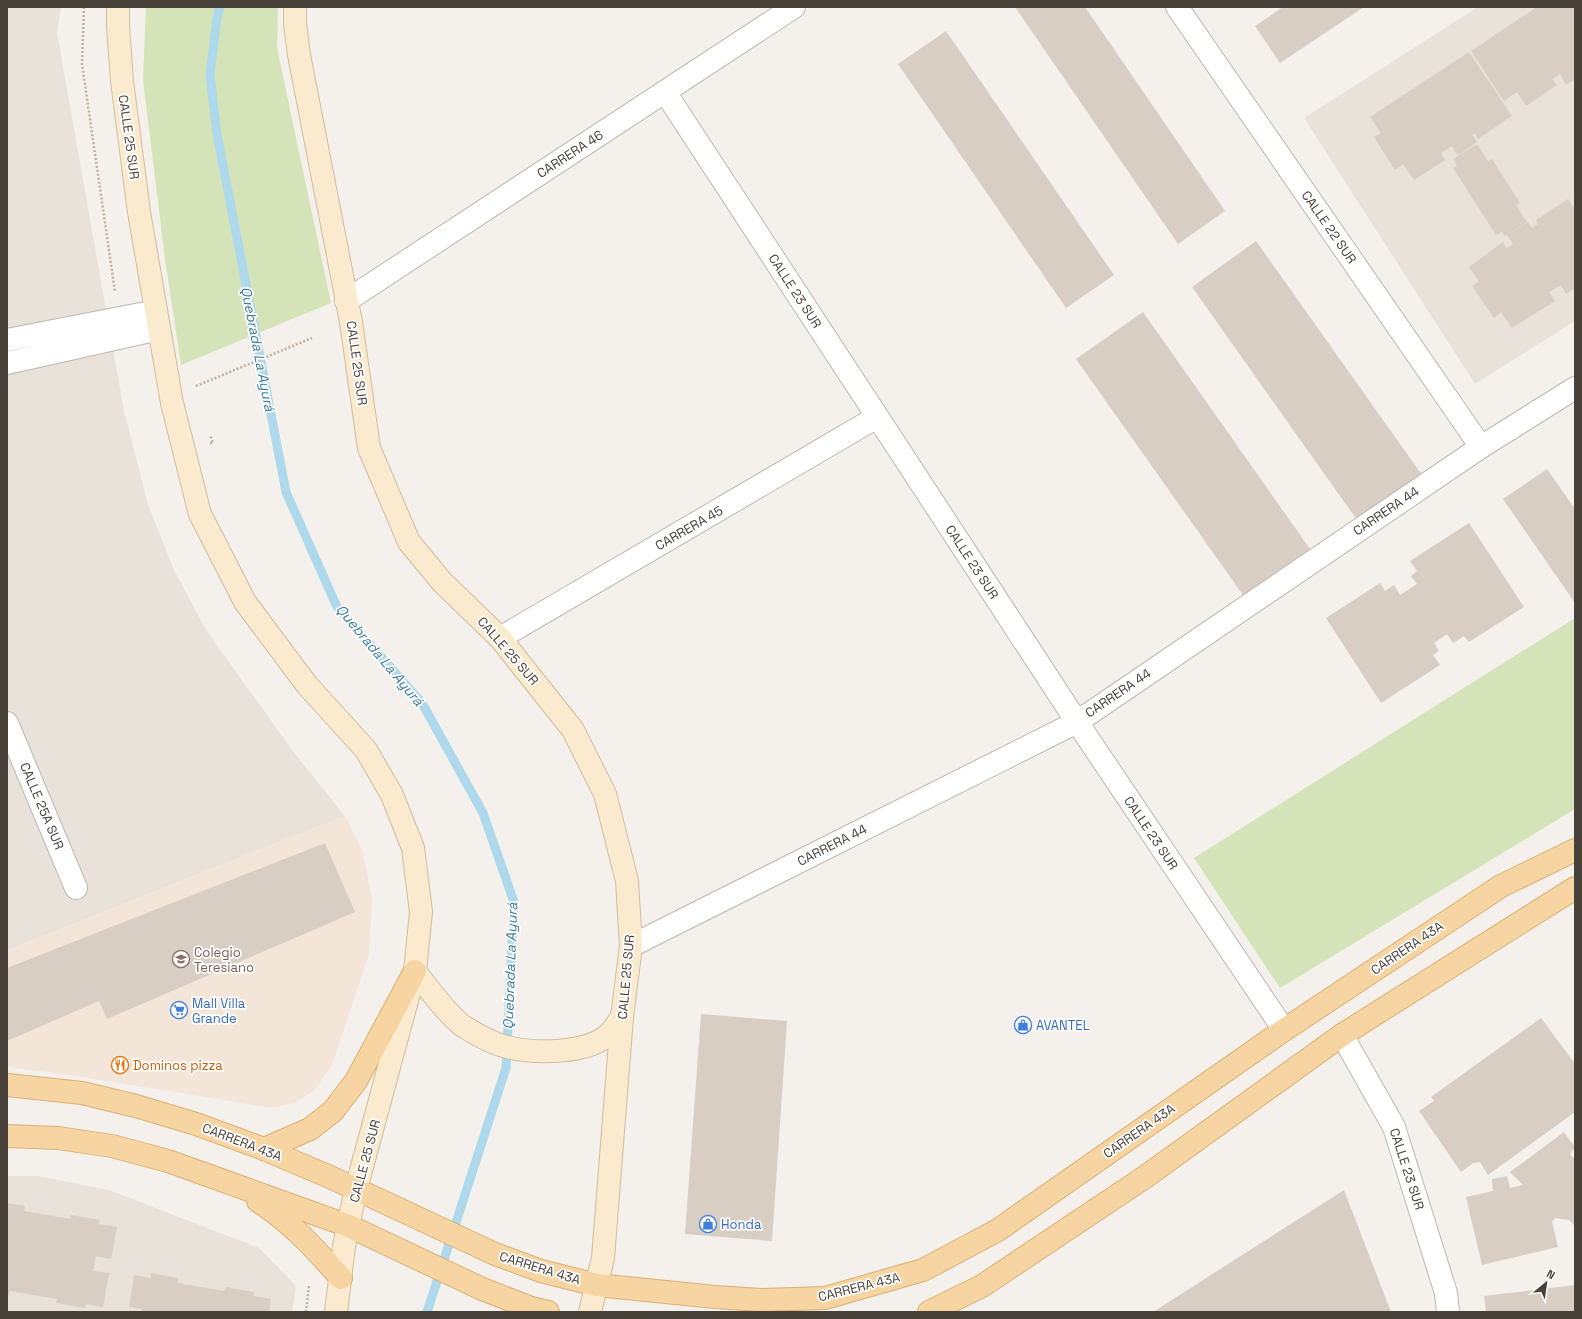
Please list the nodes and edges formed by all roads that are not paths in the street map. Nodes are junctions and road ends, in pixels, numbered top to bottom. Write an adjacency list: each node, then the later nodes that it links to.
1 (118, 7): 7 (main road, CALLE 25 SUR)
2 (295, 7): 6 (main road, CALLE 25 SUR)
3 (794, 7): 5 (street, CARRERA 46)
4 (1177, 7): 12 (street, CALLE 22 SUR)
5 (665, 92): 6 (street, CARRERA 46); 11 (street, CALLE 23 SUR)
6 (346, 301): 13 (main road, CALLE 25 SUR)
7 (158, 320): 8 (street); 9 (street); 20 (main road, CALLE 25 SUR)
8 (7, 340)
9 (7, 363)
10 (1575, 388): 12 (street, CARRERA 44)
11 (877, 417): 13 (street, CARRERA 45); 14 (street, CALLE 23 SUR)
12 (1480, 447): 14 (street, CARRERA 44)
13 (500, 638): 19 (main road, CALLE 25 SUR)
14 (1077, 722): 19 (street, CARRERA 44); 22 (street, CALLE 23 SUR)
15 (7, 723): 17 (street, CALLE 25A SUR)
16 (1575, 850): 22 (main road, CARRERA 43A)
17 (76, 888)
18 (1575, 888): 23 (main road)
19 (631, 946): 21 (main road, CALLE 25 SUR)
20 (415, 971): 21 (main road); 26 (main road); 28 (main road, CALLE 25 SUR)
21 (622, 1017): 31 (main road, CALLE 25 SUR)
22 (1284, 1030): 31 (main road, CARRERA 43A)
23 (1342, 1035): 35 (main road); 36 (street, CALLE 23 SUR)
24 (7, 1085): 26 (main road, CARRERA 43A)
25 (7, 1136): 27 (main road)
26 (264, 1149): 28 (main road, CARRERA 43A)
27 (230, 1183): 29 (main road); 30 (main road)
28 (356, 1189): 29 (main road, CALLE 25 SUR); 31 (main road, CARRERA 43A)
29 (349, 1226): 30 (main road, CALLE 25 SUR); 33 (main road)
30 (341, 1278): 32 (main road, CALLE 25 SUR)
31 (597, 1285): 34 (main road, CALLE 25 SUR)
32 (336, 1312)
33 (548, 1312)
34 (590, 1312)
35 (929, 1312)
36 (1448, 1312)

